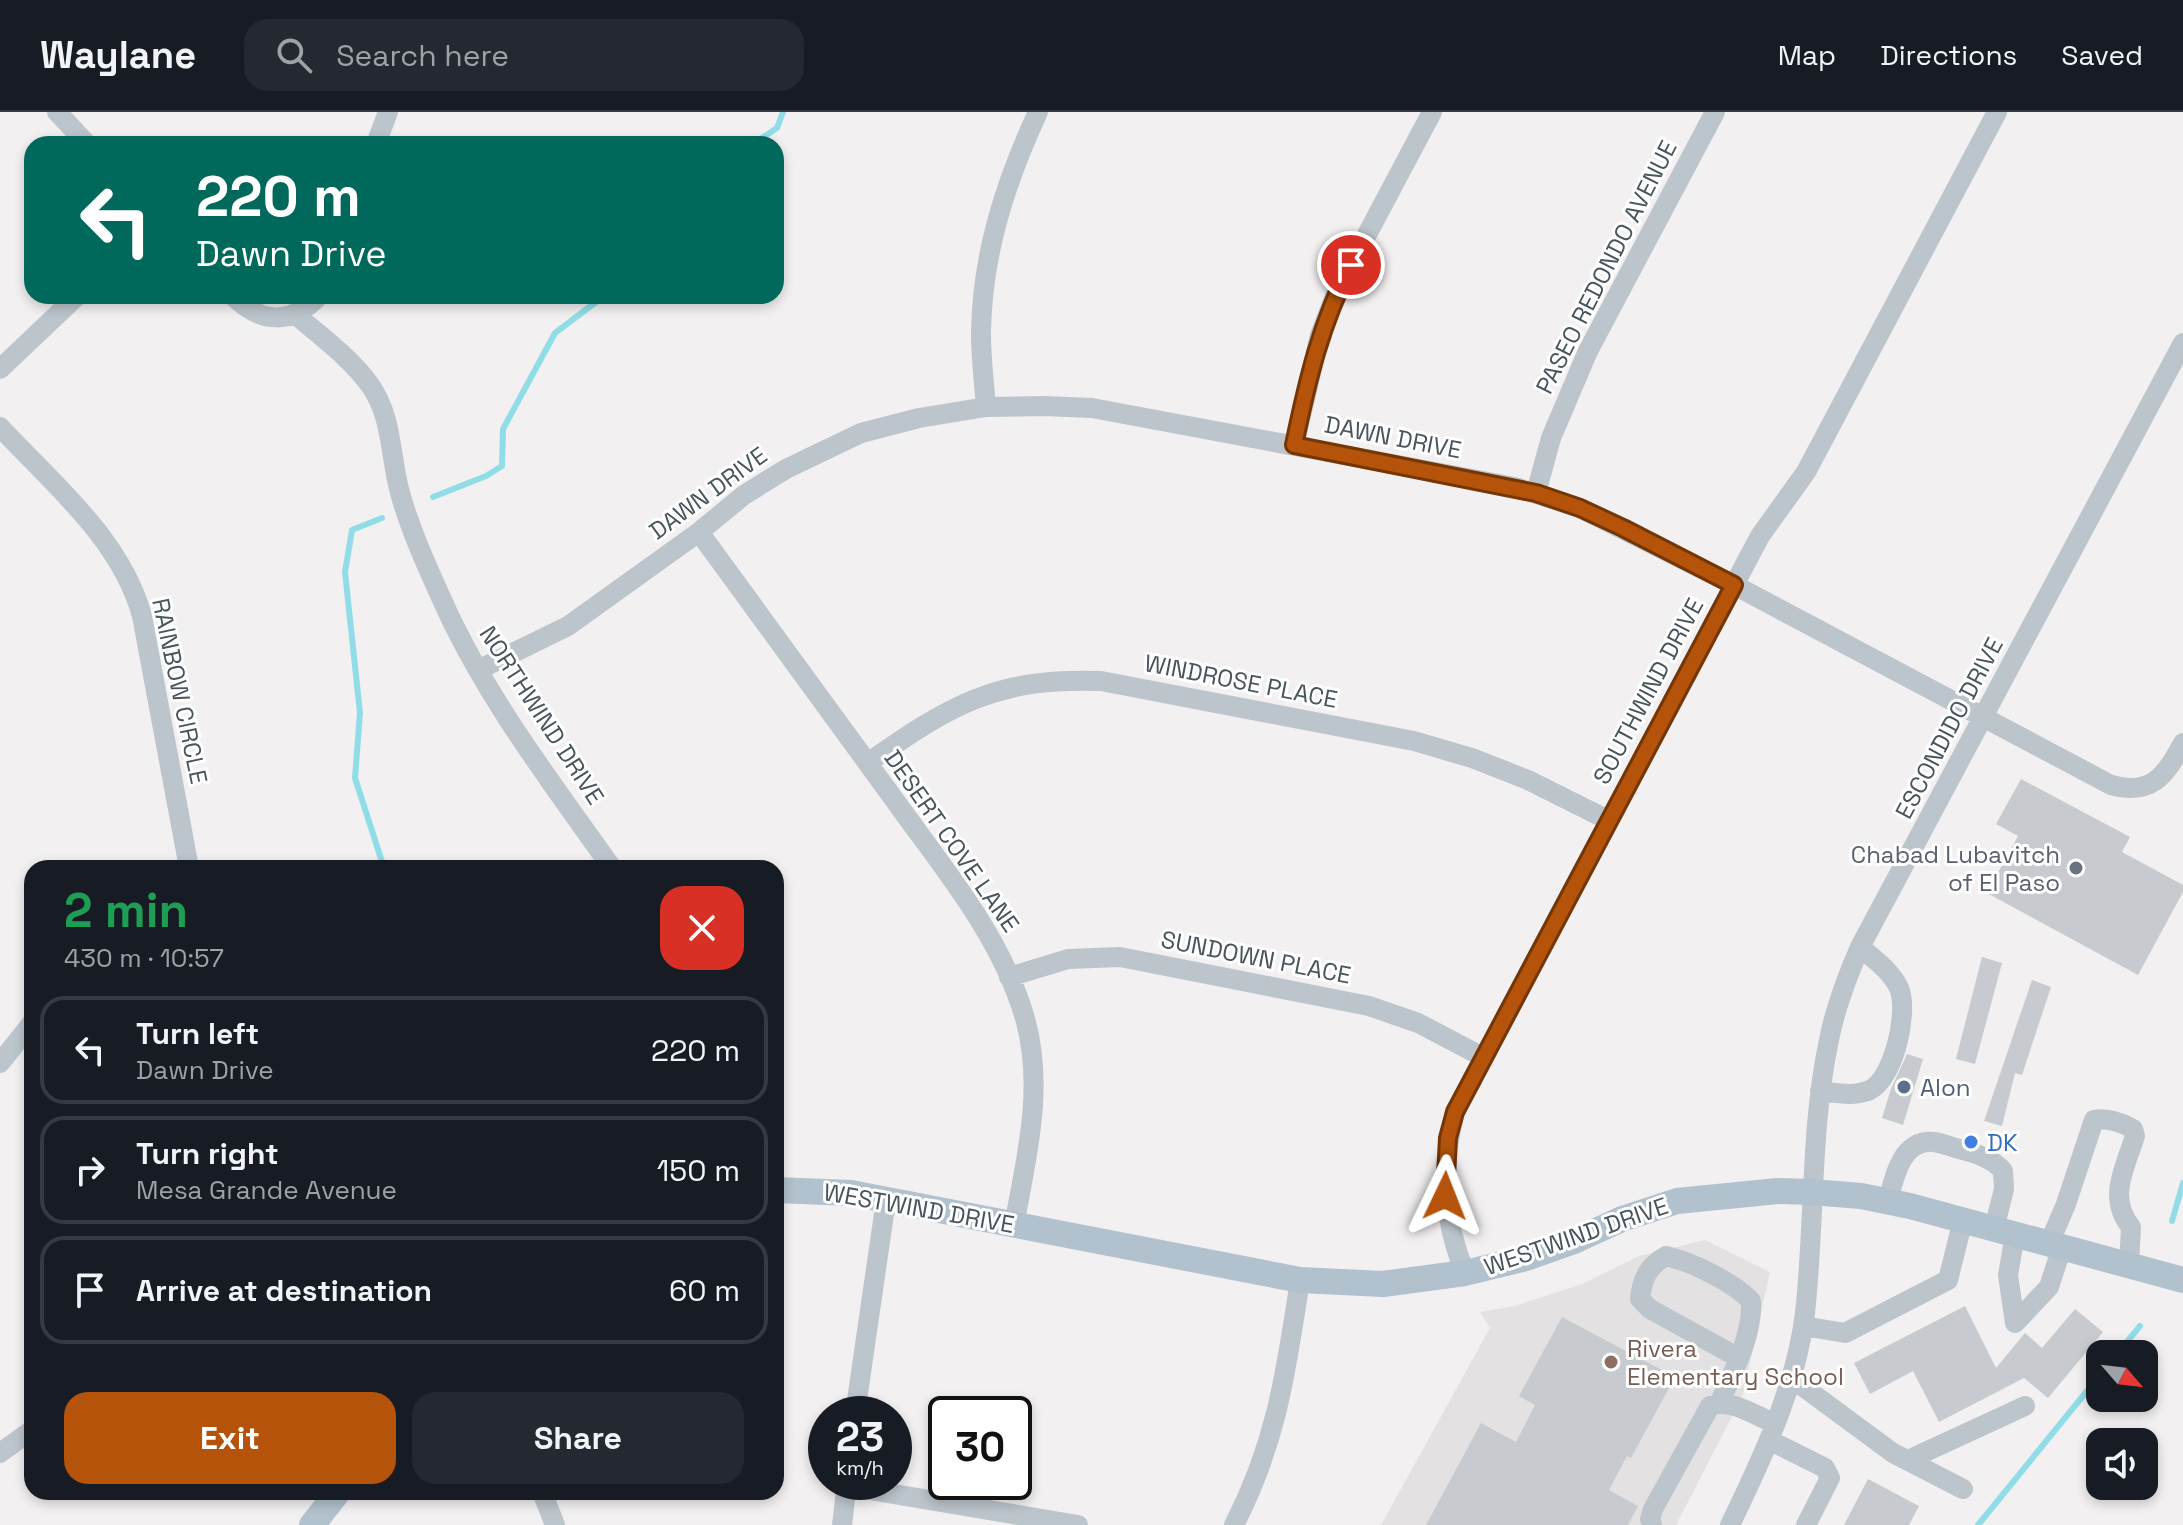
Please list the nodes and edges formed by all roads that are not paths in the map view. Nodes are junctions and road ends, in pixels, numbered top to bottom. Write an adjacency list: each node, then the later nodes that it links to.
1 (57, 112): 7 (street)
2 (388, 112): 8 (street)
3 (1038, 112): 15 (street)
4 (1432, 112): 17 (street)
5 (1715, 112): 18 (street, PASEO REDONDO AVENUE)
6 (1997, 112): 20 (street, SOUTHWIND DRIVE)
7 (80, 136)
8 (379, 136)
9 (69, 304): 14 (street)
10 (242, 304): 12 (street)
11 (311, 304): 12 (street)
12 (295, 314): 21 (street, NORTHWIND DRIVE)
13 (2183, 343): 22 (street, ESCONDIDO DRIVE)
14 (0, 369)
15 (986, 407): 17 (street, DAWN DRIVE); 19 (street, DAWN DRIVE)
16 (0, 427): 26 (street, RAINBOW CIRCLE)
17 (1294, 445): 18 (street, DAWN DRIVE)
18 (1536, 493): 20 (street, DAWN DRIVE)
19 (699, 532): 21 (street, DAWN DRIVE); 24 (street, DESERT COVE LANE)
20 (1734, 585): 22 (street, DAWN DRIVE); 25 (street, SOUTHWIND DRIVE)
21 (478, 670): 27 (street, NORTHWIND DRIVE)
22 (1983, 719): 23 (street, DAWN DRIVE); 28 (street, ESCONDIDO DRIVE)
23 (2183, 743)
24 (868, 763): 25 (street, WINDROSE PLACE); 29 (street, DESERT COVE LANE)
25 (1608, 820): 31 (street, SOUTHWIND DRIVE)
26 (188, 860)
27 (606, 860)
28 (1860, 947): 33 (street, ESCONDIDO DRIVE); 33 (street)
29 (1009, 977): 31 (street, SUNDOWN PLACE); 39 (street, DESERT COVE LANE)
30 (24, 1033): 32 (street)
31 (1483, 1057): 43 (street, SOUTHWIND DRIVE)
32 (0, 1063)
33 (1820, 1091): 35 (street, ESCONDIDO DRIVE)
34 (784, 1190): 36 (main road, WESTWIND DRIVE)
35 (1812, 1192): 37 (main road, WESTWIND DRIVE); 43 (main road, WESTWIND DRIVE); 46 (street, ESCONDIDO DRIVE)
36 (886, 1200): 39 (main road, WESTWIND DRIVE); 49 (street)
37 (1888, 1201): 38 (main road, WESTWIND DRIVE); 40 (street)
38 (1963, 1220): 40 (main road, WESTWIND DRIVE); 46 (street)
39 (1014, 1225): 44 (main road, WESTWIND DRIVE)
40 (2005, 1232): 41 (main road, WESTWIND DRIVE); 41 (street)
41 (2056, 1246): 42 (main road, WESTWIND DRIVE); 42 (street)
42 (2129, 1265): 45 (main road, WESTWIND DRIVE)
43 (1465, 1273): 44 (main road, WESTWIND DRIVE)
44 (1300, 1280): 66 (street)
45 (2183, 1280)
46 (1803, 1326): 48 (street, ESCONDIDO DRIVE)
47 (1739, 1358): 47 (street); 50 (street)
48 (1790, 1377): 52 (street, ESCONDIDO DRIVE); 55 (street)
49 (858, 1396)
50 (1720, 1402): 52 (street); 67 (street)
51 (2025, 1406): 55 (street)
52 (1772, 1432): 61 (street); 68 (street, ESCONDIDO DRIVE)
53 (24, 1436): 54 (street)
54 (0, 1453)
55 (1908, 1460): 56 (street)
56 (1963, 1489)
57 (912, 1496): 65 (street)
58 (332, 1500): 62 (main road)
59 (545, 1500): 63 (street)
60 (844, 1500): 64 (street)
61 (1812, 1523)
62 (312, 1525)
63 (555, 1525)
64 (842, 1525)
65 (1078, 1525)
66 (1234, 1525)
67 (1652, 1525)
68 (1730, 1525)

